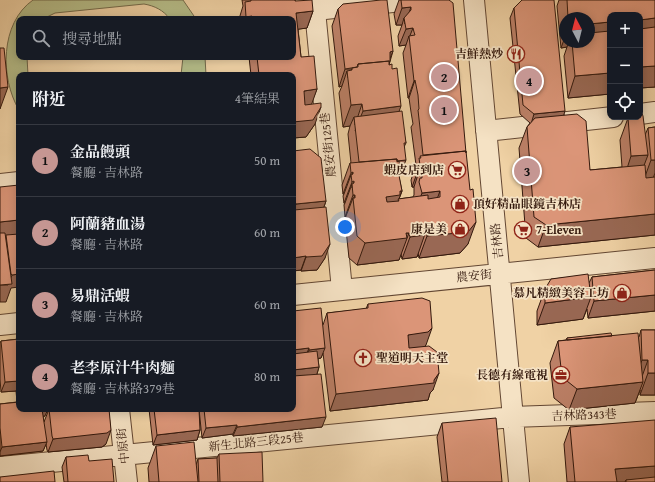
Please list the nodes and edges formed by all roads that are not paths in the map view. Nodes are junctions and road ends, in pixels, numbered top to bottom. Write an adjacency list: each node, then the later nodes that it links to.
1 (412, 0): 3 (street)
2 (474, 0): 7 (street, 吉林路)
3 (314, 5): 8 (street, 農安街125巷)
4 (655, 112): 5 (street)
5 (643, 114)
6 (607, 118): 7 (street)
7 (486, 131): 13 (street, 吉林路)
8 (328, 149): 9 (street); 14 (street, 農安街125巷)
9 (307, 151)
10 (16, 182): 11 (street)
11 (0, 184)
12 (655, 258): 13 (street, 農安街)
13 (500, 274): 14 (street, 農安街); 20 (street, 吉林路)
14 (342, 290): 15 (street, 農安街)
15 (296, 295)
16 (16, 323): 17 (street)
17 (0, 325)
18 (120, 412): 21 (street, 中原街)
19 (655, 412): 20 (street, 吉林路343巷)
20 (512, 418): 21 (street, 新生北路三段25巷); 24 (street, 吉林路)
21 (124, 455): 22 (street, 新生北路三段25巷); 23 (street, 中原街)
22 (0, 467)
23 (127, 482)
24 (519, 482)

